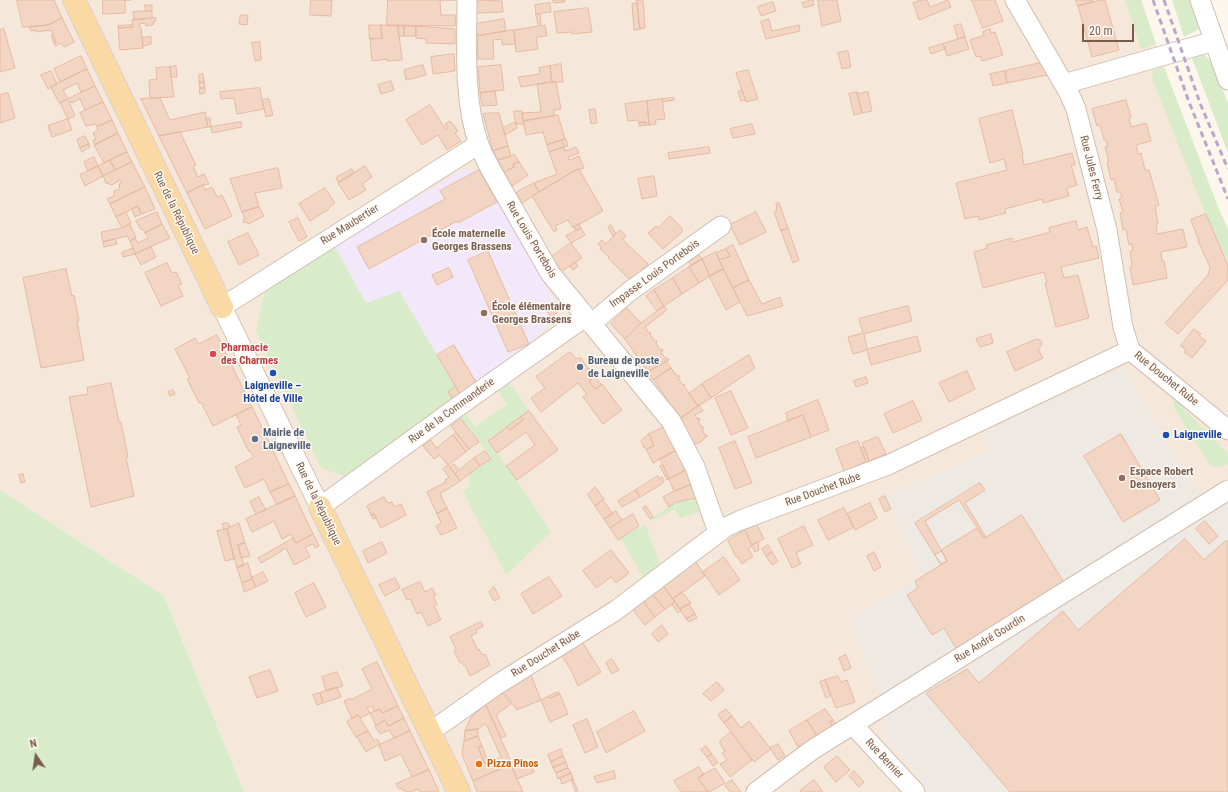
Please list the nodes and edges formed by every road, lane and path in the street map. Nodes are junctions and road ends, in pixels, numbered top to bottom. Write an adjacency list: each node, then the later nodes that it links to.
1 (74, 0): 10 (main road, Rue de la République)
2 (467, 0): 8 (street, Rue Louis Portebois)
3 (1015, 0): 7 (street, Rue Jules Ferry)
4 (1200, 0): 5 (street)
5 (1214, 41): 6 (street); 7 (street)
6 (1228, 80)
7 (1064, 84): 12 (street, Rue Jules Ferry)
8 (479, 144): 10 (street, Rue Maubertier); 11 (street, Rue Louis Portebois)
9 (721, 226): 11 (street, Impasse Louis Portebois)
10 (222, 307): 15 (street, Rue de la République)
11 (588, 320): 15 (street, Rue de la Commanderie); 16 (street, Rue Louis Portebois)
12 (1130, 350): 13 (street, Rue Douchet Rube); 16 (street, Rue Douchet Rube)
13 (1228, 430)
14 (1223, 494): 17 (street, Rue André Gourdin)
15 (320, 507): 18 (main road, Rue de la République)
16 (718, 532): 18 (street, Rue Douchet Rube)
17 (853, 725): 20 (street, Rue André Gourdin); 21 (street, Rue Bernier)
18 (430, 732): 19 (main road, Rue de la République)
19 (459, 792)
20 (756, 792)
21 (915, 792)

